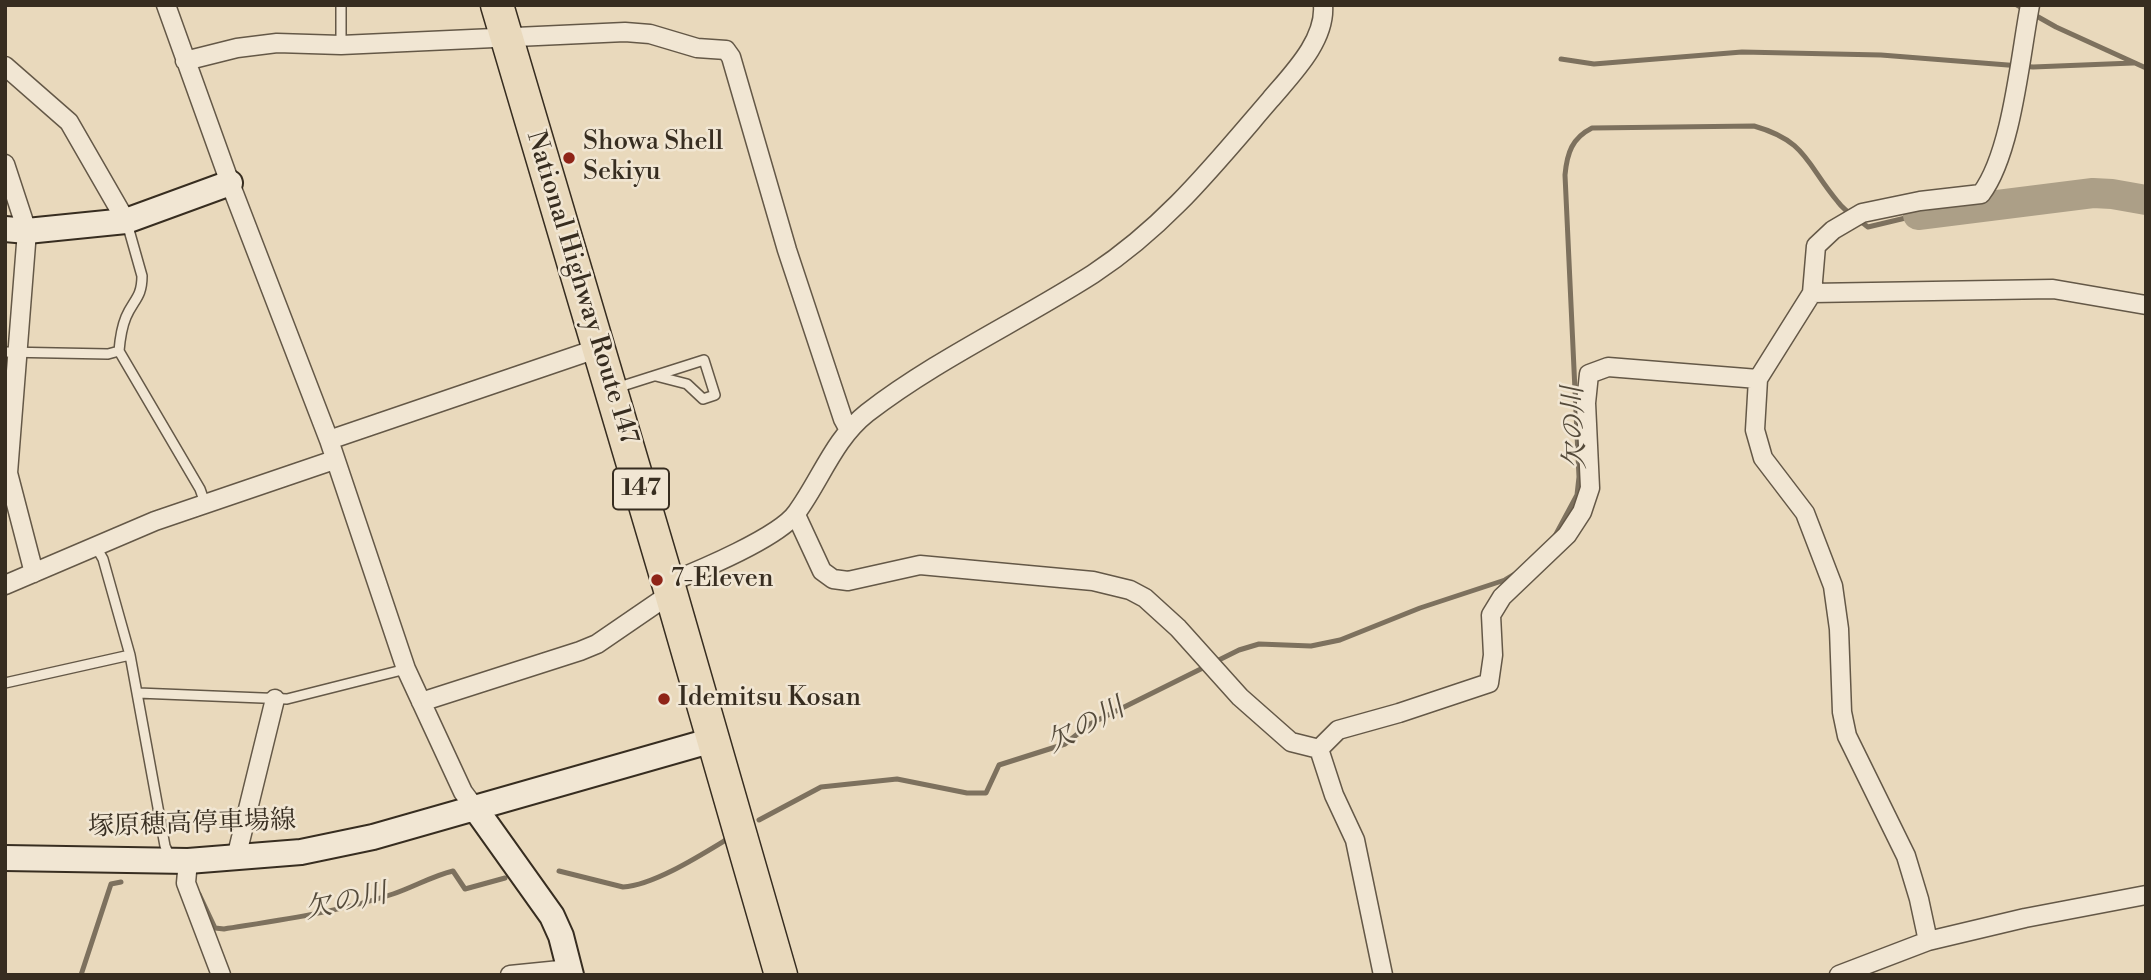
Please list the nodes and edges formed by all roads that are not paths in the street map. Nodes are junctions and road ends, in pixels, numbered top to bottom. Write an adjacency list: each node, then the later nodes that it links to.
1 (166, 5): 8 (street)
2 (341, 5): 7 (lane)
3 (497, 5): 6 (highway, National Highway Route 147 / 147)
4 (1323, 5): 22 (street)
5 (2029, 10): 14 (street)
6 (506, 36): 7 (street); 16 (highway, National Highway Route 147 / 147); 22 (street)
7 (341, 45): 8 (street)
8 (185, 61): 11 (street)
9 (5, 66): 12 (street)
10 (5, 164): 13 (street)
11 (230, 183): 12 (main road); 23 (street)
12 (126, 221): 13 (main road); 17 (lane)
13 (16, 230): 18 (street)
14 (1812, 293): 15 (street); 20 (street)
15 (2146, 305)
16 (599, 348): 21 (highway, National Highway Route 147 / 147); 23 (street)
17 (119, 351): 18 (lane); 26 (lane)
18 (11, 353): 25 (street)
19 (656, 376): 19 (lane); 21 (lane)
20 (1758, 379): 39 (street); 45 (street)
21 (611, 389): 31 (highway, National Highway Route 147 / 147)
22 (849, 430): 27 (street)
23 (329, 440): 24 (street)
24 (334, 460): 26 (street); 33 (street)
25 (7, 473): 29 (street)
26 (205, 503): 28 (street)
27 (796, 515): 31 (street); 39 (street)
28 (96, 547): 29 (street); 32 (lane)
29 (34, 573): 30 (street)
30 (5, 585)
31 (669, 589): 37 (street); 38 (highway, National Highway Route 147 / 147)
32 (130, 655): 34 (lane); 35 (lane)
33 (406, 669): 36 (lane); 37 (street)
34 (5, 683)
35 (138, 693): 36 (lane); 43 (lane)
36 (275, 699): 42 (street)
37 (421, 702): 40 (street)
38 (713, 740): 40 (main road, 塚原穂高停車場線); 49 (highway, National Highway Route 147 / 147)
39 (1319, 748): 50 (street)
40 (475, 808): 42 (main road, 塚原穂高停車場線); 46 (main road)
41 (5, 858): 43 (main road, 塚原穂高停車場線)
42 (236, 858): 43 (main road, 塚原穂高停車場線)
43 (180, 861): 47 (street)
44 (2146, 895): 45 (street)
45 (1928, 941): 51 (street)
46 (570, 972): 48 (street)
47 (221, 975)
48 (510, 975)
49 (781, 975)
50 (1382, 975)
51 (1839, 975)

